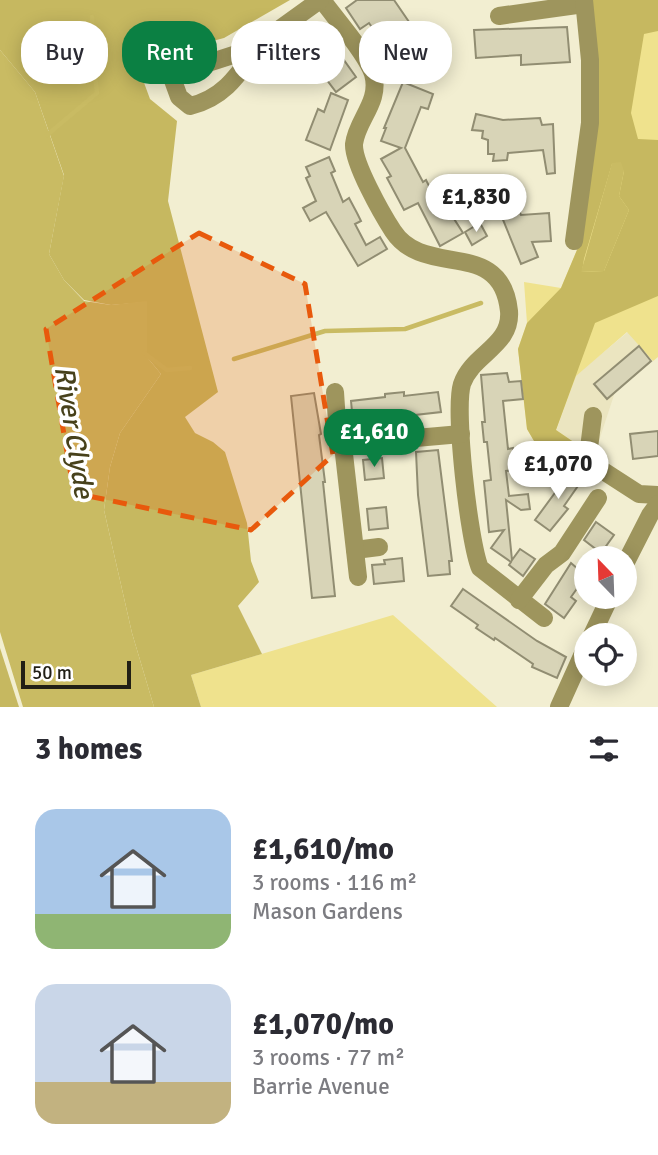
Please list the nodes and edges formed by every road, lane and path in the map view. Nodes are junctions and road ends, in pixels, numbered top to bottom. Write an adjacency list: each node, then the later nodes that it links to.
1 (321, 0): 4 (street); 9 (street)
2 (584, 2): 3 (street); 6 (street)
3 (499, 16)
4 (291, 21)
5 (258, 47): 5 (street)
6 (573, 241)
7 (335, 392): 10 (street)
8 (593, 416): 11 (street)
9 (461, 434): 10 (street); 18 (street)
10 (346, 448): 16 (street)
11 (658, 495)
12 (598, 499): 18 (street)
13 (658, 504): 14 (street)
14 (634, 546)
15 (379, 547): 16 (street)
16 (355, 550): 17 (street)
17 (358, 577)
18 (519, 600): 19 (street)
19 (544, 618)
20 (574, 674): 21 (street)
21 (559, 707)

